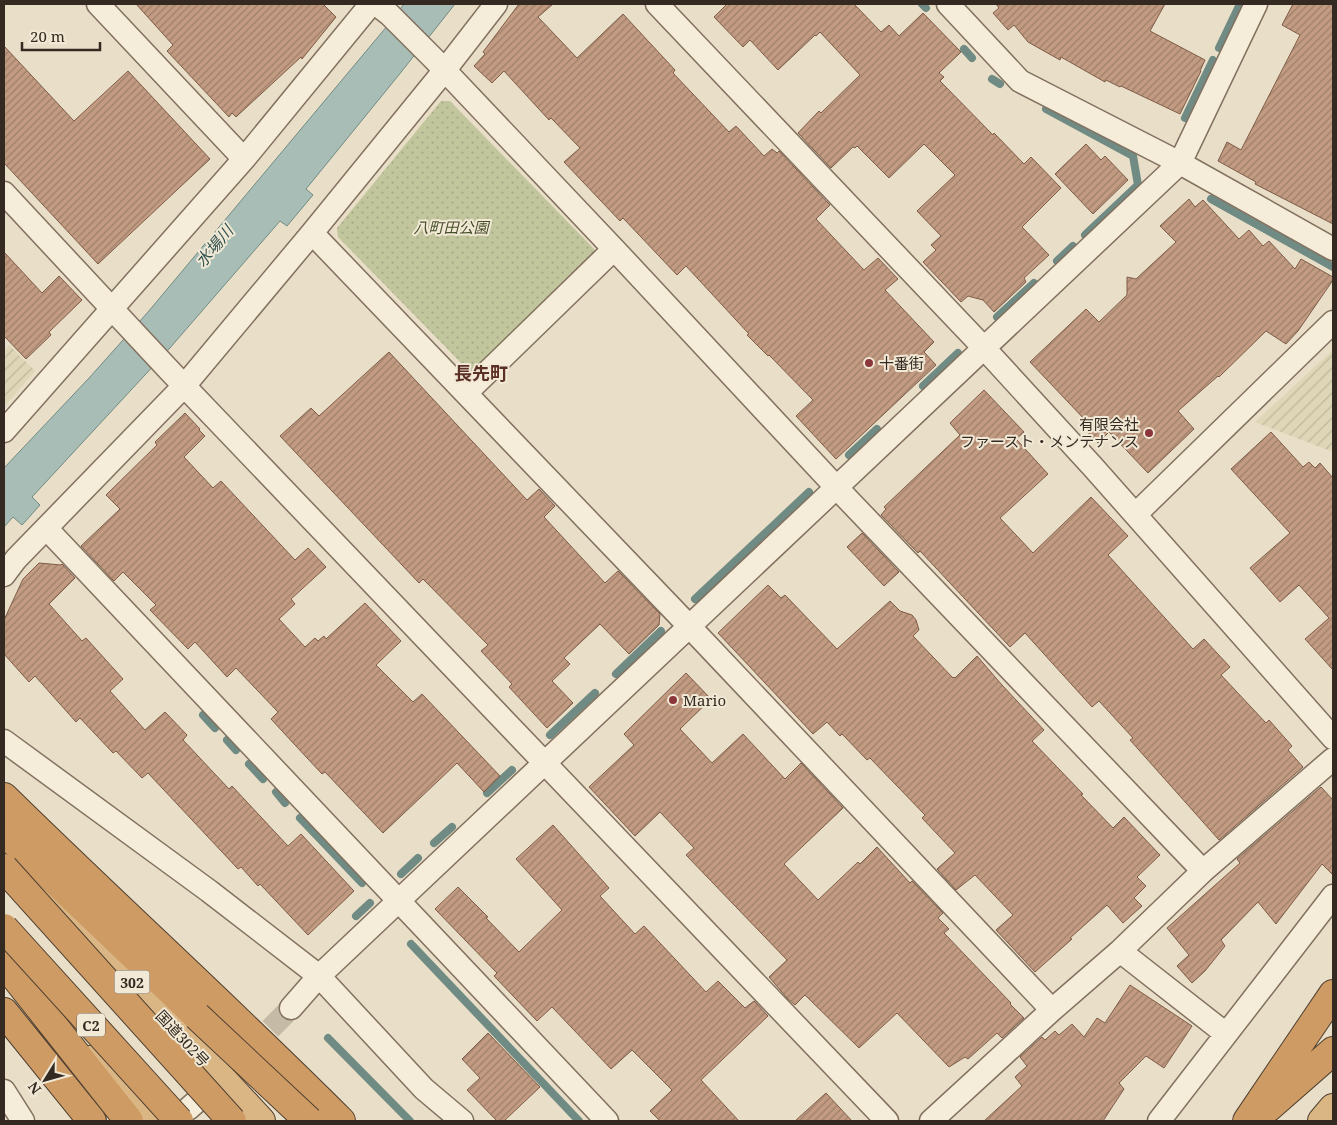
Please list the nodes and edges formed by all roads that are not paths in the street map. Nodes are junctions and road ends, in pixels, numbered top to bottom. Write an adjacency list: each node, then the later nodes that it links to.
1 (98, 4): 8 (street)
2 (496, 4): 7 (street)
3 (657, 4): 16 (street)
4 (948, 4): 9 (street)
5 (1256, 4): 9 (street)
6 (379, 7): 7 (street); 8 (street)
7 (439, 66): 11 (street); 12 (street)
8 (244, 159): 14 (street)
9 (1180, 163): 13 (street); 16 (street)
10 (4, 193): 14 (street)
11 (312, 232): 17 (street); 18 (street)
12 (614, 249): 18 (street); 20 (street)
13 (1333, 249)
14 (112, 308): 17 (street); 19 (street)
15 (1333, 322): 21 (street)
16 (984, 348): 20 (street); 21 (street)
17 (177, 378): 22 (street); 28 (street)
18 (466, 393): 24 (street)
19 (4, 431)
20 (836, 488): 24 (street); 33 (street)
21 (1136, 514): 25 (street)
22 (46, 528): 23 (street); 35 (street)
23 (4, 576)
24 (689, 626): 28 (street); 42 (street)
25 (1333, 738)
26 (4, 741): 39 (street)
27 (1333, 759): 33 (street)
28 (545, 763): 35 (street); 59 (street)
29 (4, 797): 56 (highway)
30 (4, 832): 55 (highway, bridge)
31 (4, 844): 54 (highway, 国道302号 / 302)
32 (4, 868): 53 (highway, bridge)
33 (1204, 871): 37 (street)
34 (1333, 896): 44 (street)
35 (398, 901): 39 (street); 58 (street)
36 (4, 928): 48 (highway, C2, bridge)
37 (1120, 951): 42 (street); 44 (street)
38 (4, 962): 51 (highway); 52 (highway)
39 (319, 976): 41 (street); 57 (street)
40 (1333, 994): 62 (highway)
41 (291, 1008)
42 (1052, 1010): 60 (street)
43 (4, 1012): 50 (highway)
44 (1226, 1034): 61 (street)
45 (1333, 1052): 63 (highway); 64 (highway)
46 (4, 1091): 49 (street)
47 (1333, 1108): 65 (highway)
48 (187, 1111)
49 (23, 1121)
50 (92, 1121)
51 (129, 1121)
52 (150, 1121)
53 (232, 1121)
54 (261, 1121)
55 (309, 1121)
56 (341, 1121)
57 (462, 1121)
58 (607, 1121)
59 (887, 1121)
60 (932, 1121)
61 (1159, 1121)
62 (1247, 1121)
63 (1251, 1121)
64 (1272, 1121)
65 (1322, 1121)

